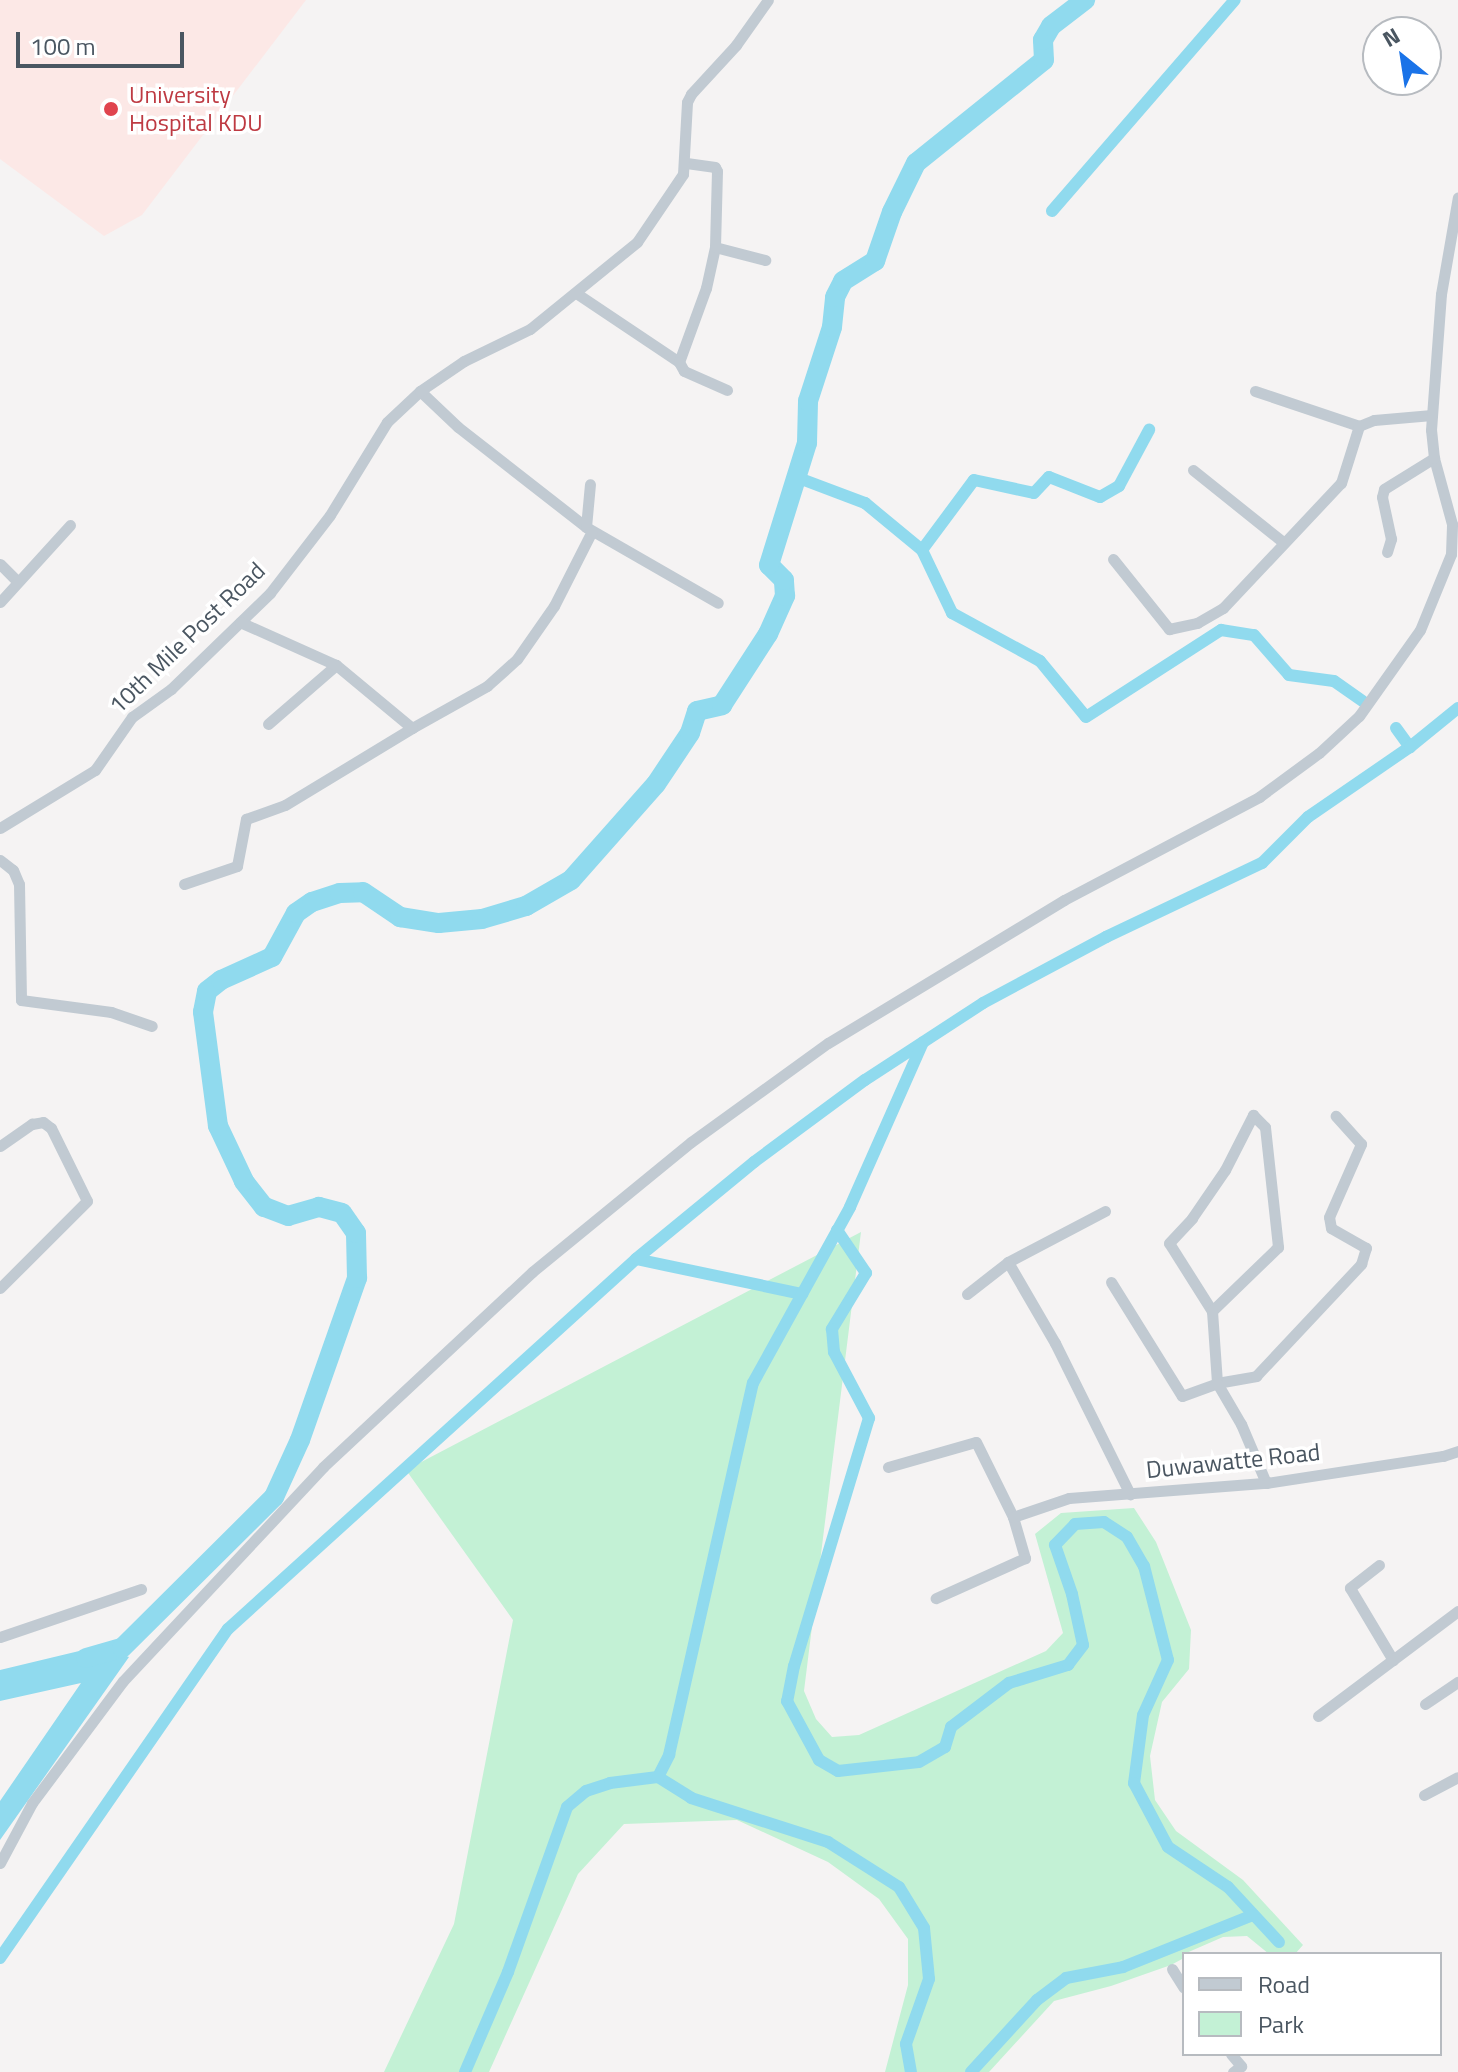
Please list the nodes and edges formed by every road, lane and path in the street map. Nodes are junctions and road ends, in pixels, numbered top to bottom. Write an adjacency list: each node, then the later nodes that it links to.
1 (768, 0): 2 (street, 10th Mile Post Road)
2 (686, 163): 4 (street); 6 (street, 10th Mile Post Road)
3 (1458, 197): 11 (street)
4 (715, 247): 5 (street); 7 (street)
5 (765, 260)
6 (576, 293): 7 (street); 9 (street, 10th Mile Post Road)
7 (679, 362): 8 (street)
8 (727, 390)
9 (420, 391): 17 (street); 25 (street, 10th Mile Post Road)
10 (1255, 391): 12 (street)
11 (1432, 415): 12 (street); 13 (street)
12 (1359, 426): 18 (street)
13 (1434, 458): 19 (street); 58 (street)
14 (1193, 470): 18 (street)
15 (590, 484): 17 (street)
16 (70, 525): 22 (street)
17 (589, 529): 24 (street); 28 (street)
18 (1283, 542): 20 (street)
19 (1387, 552)
20 (1113, 559)
21 (0, 564): 22 (street)
22 (16, 580): 23 (street)
23 (0, 602)
24 (718, 603)
25 (240, 622): 26 (street); 29 (street, 10th Mile Post Road)
26 (336, 665): 27 (street); 28 (street)
27 (268, 724)
28 (412, 728): 31 (street)
29 (0, 828)
30 (0, 860): 32 (street)
31 (184, 884)
32 (152, 1026)
33 (1336, 1116): 41 (street)
34 (0, 1146): 38 (street)
35 (1105, 1211): 36 (street)
36 (1008, 1262): 39 (street); 45 (street)
37 (1111, 1282): 41 (street)
38 (0, 1288)
39 (967, 1294)
40 (1212, 1311): 40 (street); 41 (street)
41 (1217, 1383): 44 (street)
42 (1458, 1451): 44 (street, Duwawatte Road)
43 (888, 1467): 46 (street)
44 (1266, 1483): 45 (street, Duwawatte Road)
45 (1130, 1494): 46 (street, Duwawatte Road)
46 (1013, 1517): 49 (street)
47 (1379, 1565): 52 (street)
48 (141, 1589): 51 (street)
49 (936, 1598)
50 (1458, 1611): 52 (street)
51 (0, 1637)
52 (1393, 1660): 55 (street)
53 (1458, 1682): 54 (street)
54 (1425, 1704)
55 (1318, 1716)
56 (1458, 1777): 57 (street)
57 (1424, 1795)
58 (0, 1863)
59 (1172, 1969): 60 (street)
60 (1182, 1985)
61 (1233, 2056): 62 (street)
62 (1233, 2072)

